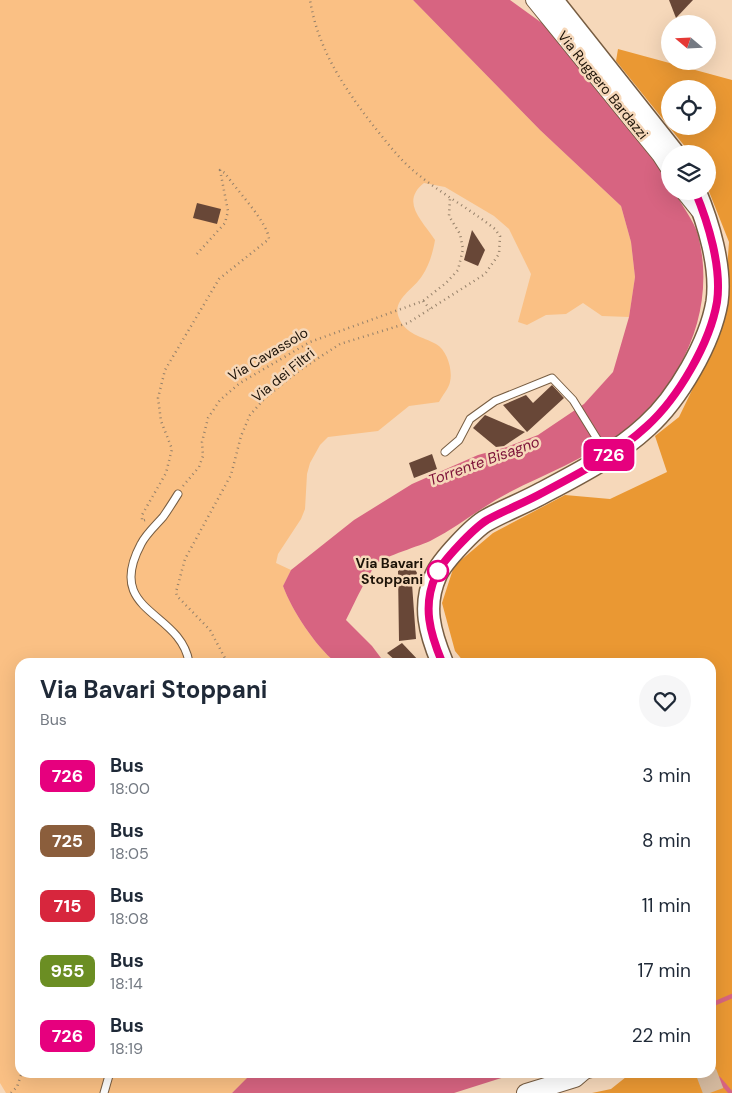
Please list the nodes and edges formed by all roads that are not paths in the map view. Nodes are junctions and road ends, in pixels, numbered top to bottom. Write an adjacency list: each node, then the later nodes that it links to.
1 (533, 0): 4 (street, Via Ruggero Bardazzi)
2 (552, 0): 3 (main road)
3 (667, 145)
4 (661, 158)
5 (689, 200): 7 (street)
6 (699, 200): 7 (main road)
7 (708, 223): 9 (main road)
8 (445, 452): 9 (lane)
9 (604, 452): 12 (main road)
10 (178, 494): 11 (lane)
11 (188, 658)
12 (440, 658)
13 (108, 1078): 15 (lane)
14 (570, 1078): 16 (street)
15 (104, 1093)
16 (526, 1093)

